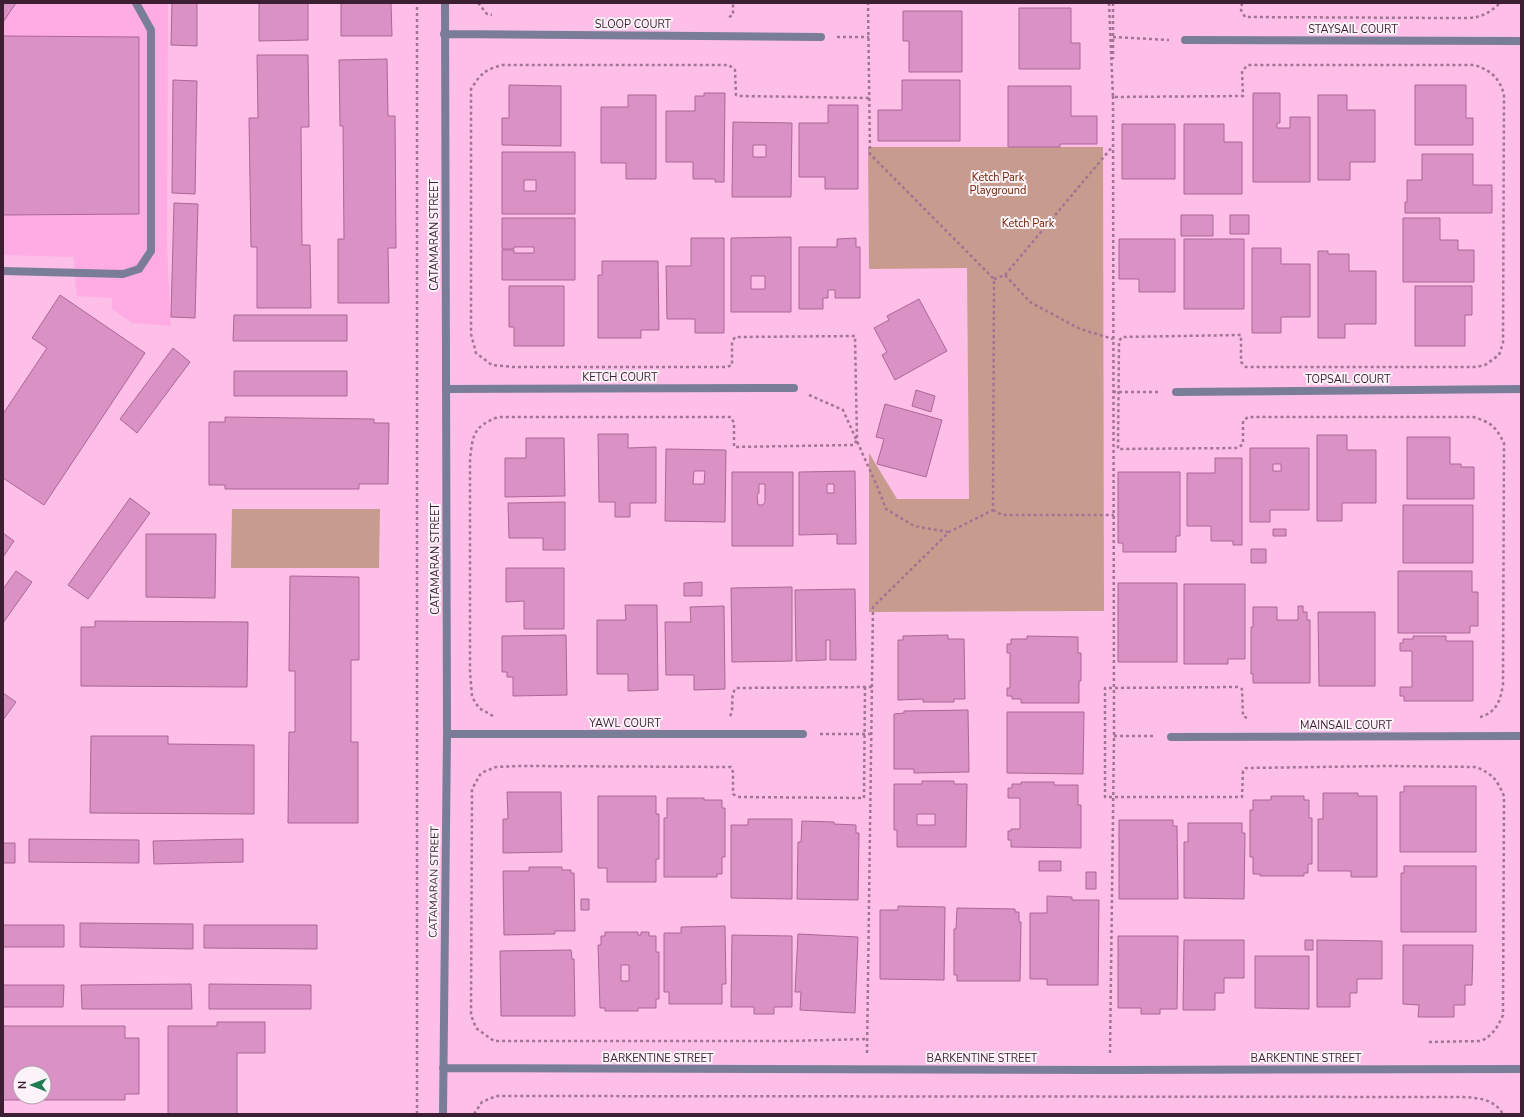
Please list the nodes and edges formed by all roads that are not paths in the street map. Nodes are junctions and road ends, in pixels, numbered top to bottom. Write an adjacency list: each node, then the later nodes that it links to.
1 (136, 3): 7 (street)
2 (445, 3): 3 (street, CATAMARAN STREET)
3 (444, 34): 4 (street, SLOOP COURT); 9 (street, CATAMARAN STREET)
4 (821, 37)
5 (1185, 40): 6 (street, STAYSAIL COURT)
6 (1521, 40)
7 (3, 271)
8 (794, 388): 9 (street, KETCH COURT)
9 (446, 389): 12 (street, CATAMARAN STREET)
10 (1521, 389): 11 (street, TOPSAIL COURT)
11 (1176, 392)
12 (447, 734): 13 (street, YAWL COURT); 16 (street, CATAMARAN STREET)
13 (803, 734)
14 (1521, 736): 15 (street, MAINSAIL COURT)
15 (1171, 737)
16 (443, 1068): 17 (street, BARKENTINE STREET); 18 (street, CATAMARAN STREET)
17 (1521, 1069)
18 (443, 1114)

